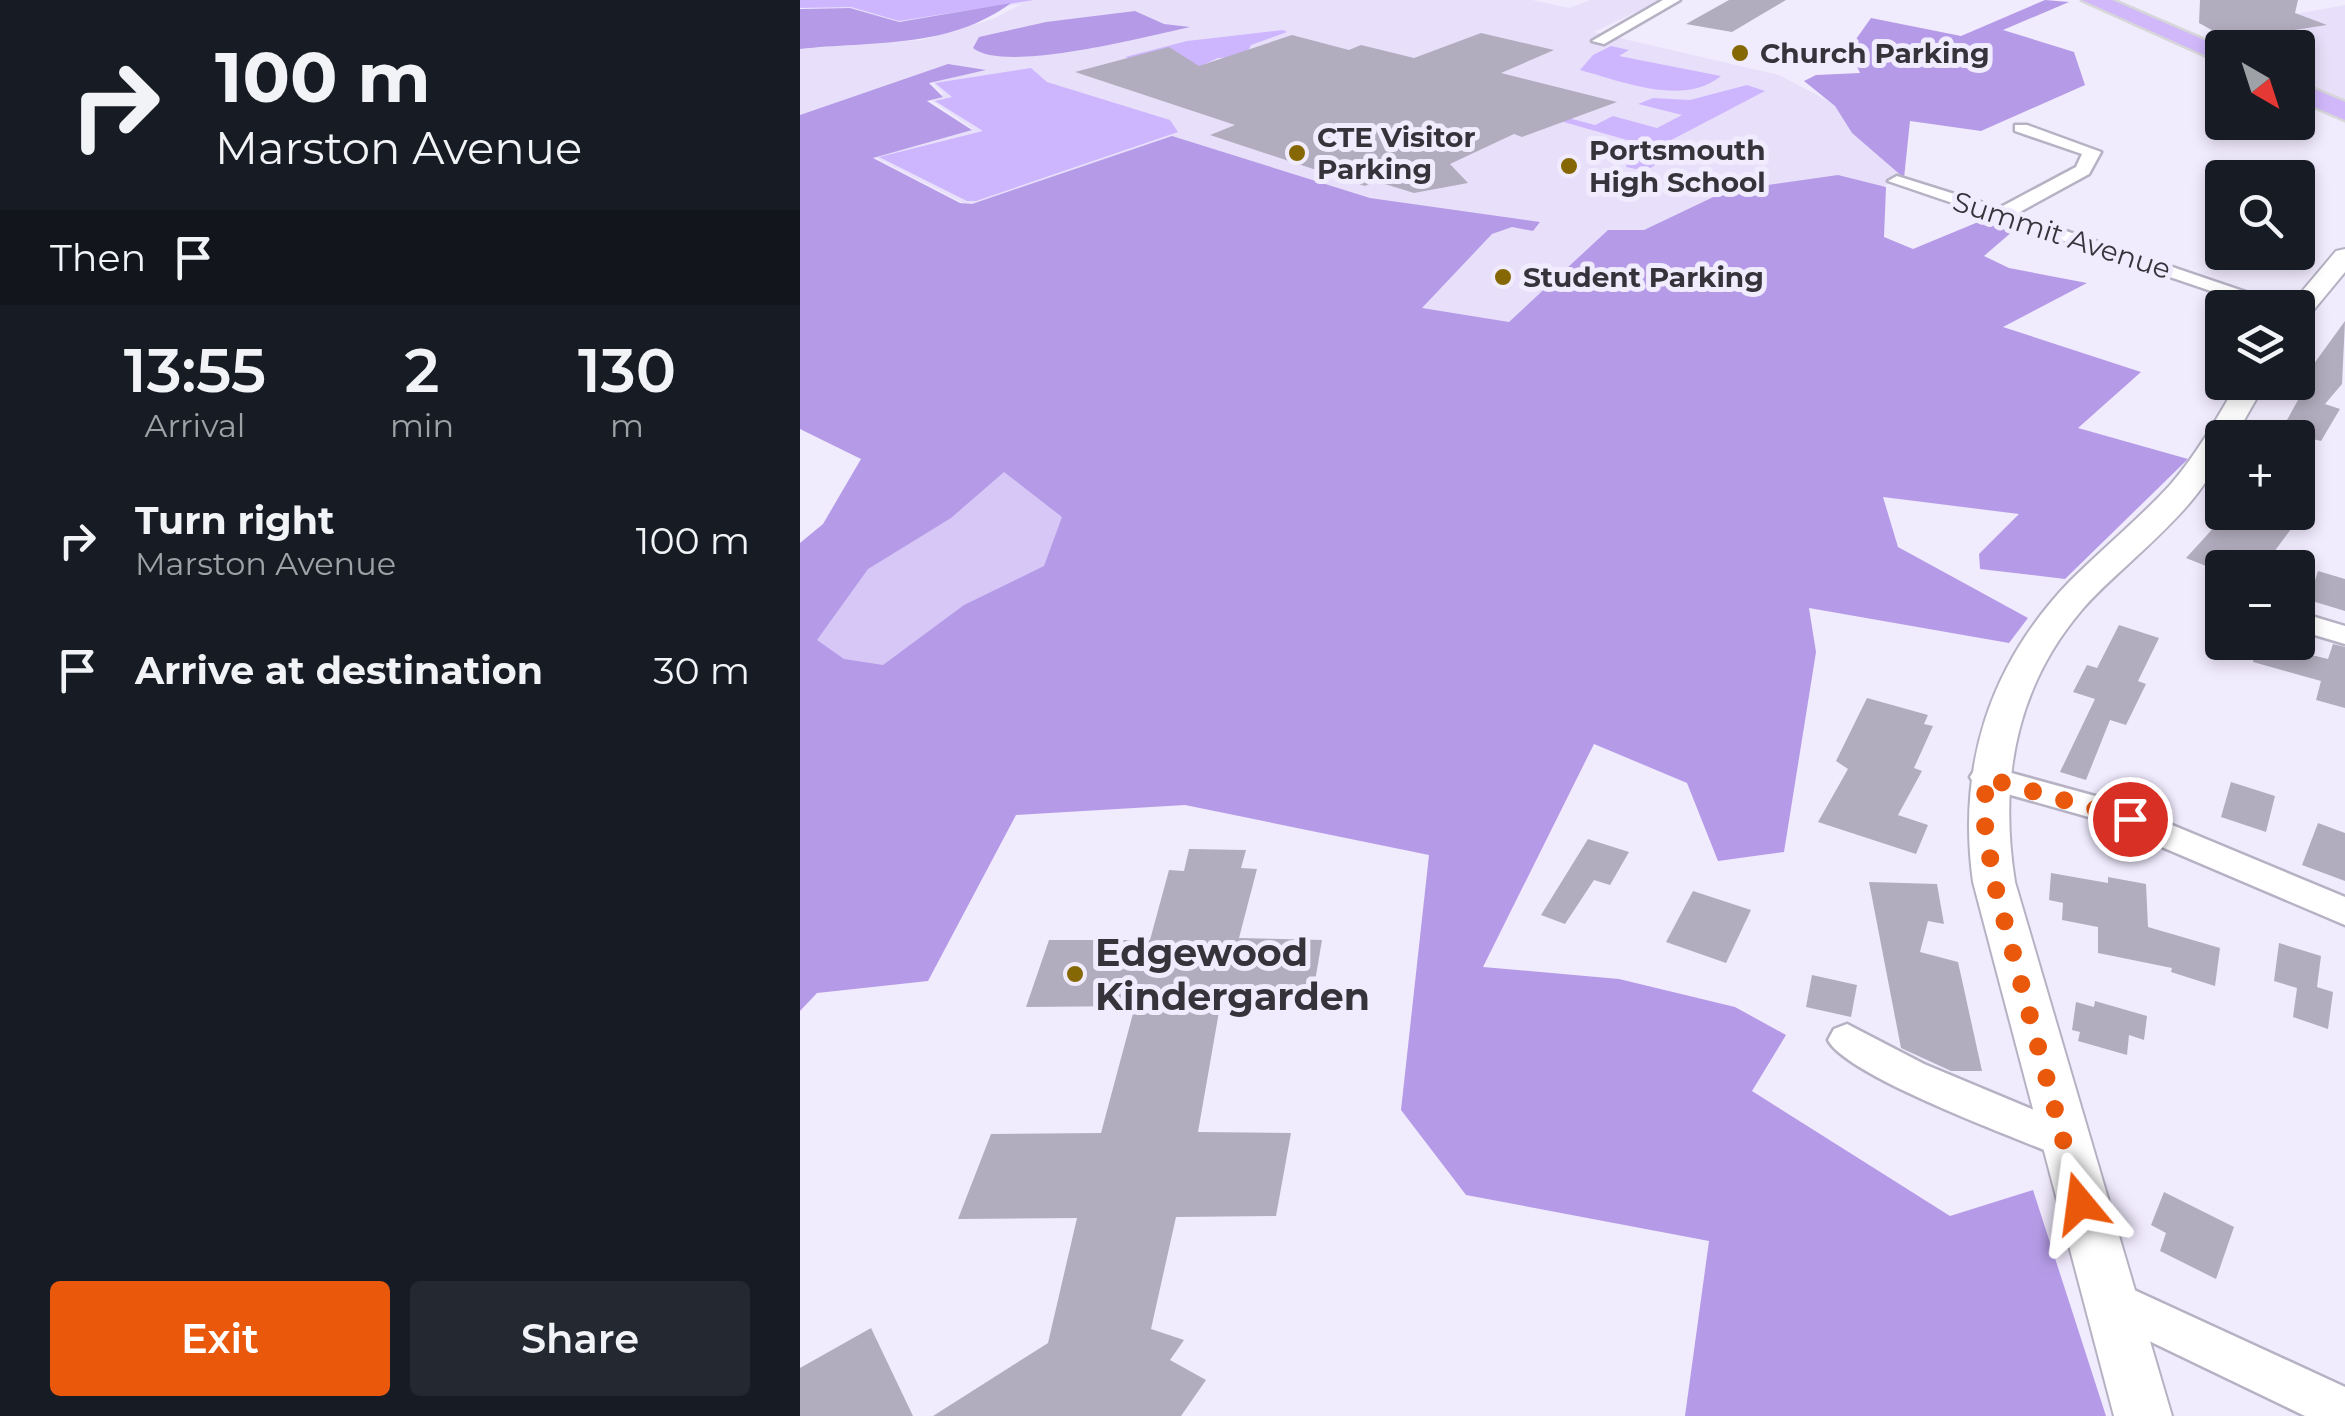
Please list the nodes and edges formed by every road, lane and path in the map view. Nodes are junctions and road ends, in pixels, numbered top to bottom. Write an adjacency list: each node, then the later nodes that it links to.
1 (1672, 0): 3 (street)
2 (2093, 0): 4 (main road)
3 (1599, 41)
4 (2205, 49)
5 (2315, 98): 6 (main road)
6 (2345, 112)
7 (2021, 128): 9 (street)
8 (1898, 181): 9 (street, Summit Avenue)
9 (2002, 214): 11 (street, Summit Avenue)
10 (2345, 256): 12 (street)
11 (2229, 290)
12 (2315, 292)
13 (2240, 400): 16 (street)
14 (2315, 626): 15 (street)
15 (2345, 636)
16 (1986, 778): 17 (street); 19 (street)
17 (2345, 912)
18 (1847, 1040): 19 (street)
19 (2063, 1140): 20 (street)
20 (2107, 1299): 21 (street); 22 (street)
21 (2345, 1412)
22 (2143, 1416)

